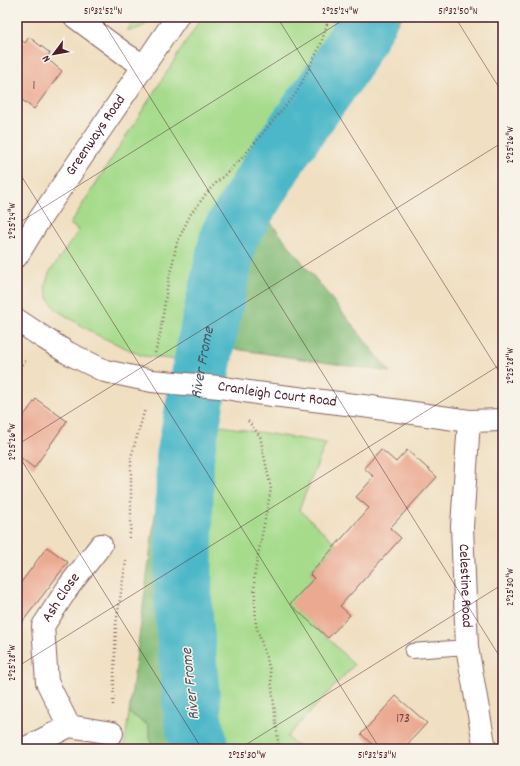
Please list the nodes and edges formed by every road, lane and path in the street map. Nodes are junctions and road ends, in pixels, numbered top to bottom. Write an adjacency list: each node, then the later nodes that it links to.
1 (75, 17): 4 (street)
2 (177, 17): 4 (street, Greenways Road)
3 (329, 17): 7 (path)
4 (144, 66): 5 (street, Greenways Road)
5 (17, 256)
6 (17, 320): 7 (street, Cranleigh Court Road)
7 (155, 381): 8 (street, Cranleigh Court Road)
8 (245, 391): 10 (street, Cranleigh Court Road); 17 (path)
9 (503, 420): 10 (street, Cranleigh Court Road)
10 (469, 421): 12 (street, Celestine Road)
11 (101, 545): 14 (street, Ash Close)
12 (467, 647): 13 (lane); 18 (street, Celestine Road)
13 (412, 651)
14 (68, 726): 15 (street); 16 (street)
15 (112, 733)
16 (24, 749)
17 (279, 749)
18 (485, 749)

